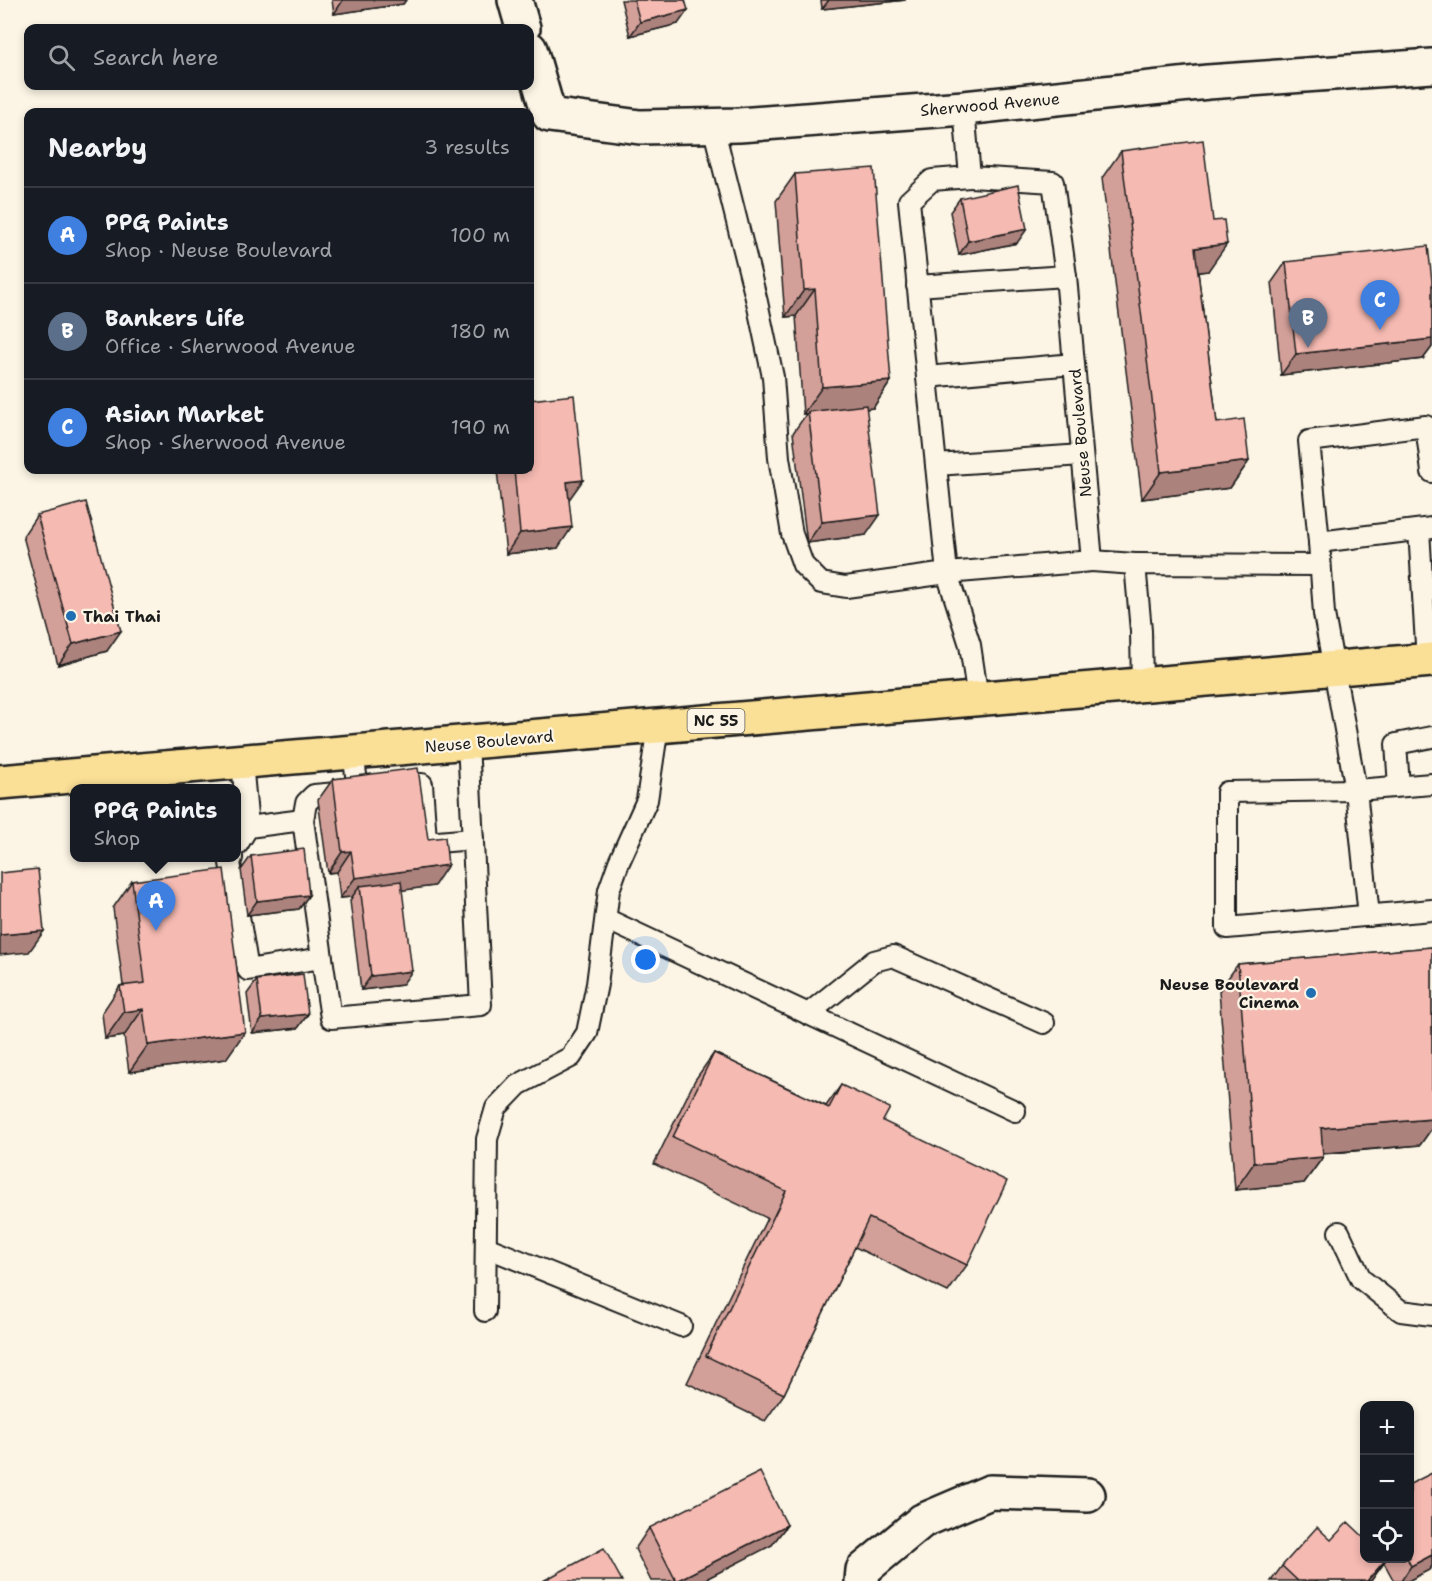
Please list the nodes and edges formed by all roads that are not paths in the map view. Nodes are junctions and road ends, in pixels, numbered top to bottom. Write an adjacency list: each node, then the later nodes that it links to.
1 (515, 0): 2 (street)
2 (522, 24)
3 (534, 63): 6 (street, Sherwood Avenue)
4 (1432, 66): 5 (street, Sherwood Avenue)
5 (964, 108): 6 (street, Sherwood Avenue); 7 (lane)
6 (713, 126): 20 (lane)
7 (970, 177): 8 (lane, Neuse Boulevard); 9 (lane)
8 (1066, 276): 9 (lane); 10 (lane, Neuse Boulevard)
9 (917, 286): 11 (lane)
10 (1074, 364): 11 (lane); 12 (lane, Neuse Boulevard)
11 (927, 377): 13 (lane)
12 (1082, 455): 13 (lane); 17 (lane, Neuse Boulevard)
13 (936, 465): 20 (lane)
14 (1432, 472): 16 (lane)
15 (1425, 529): 16 (lane); 21 (lane)
16 (1319, 542): 19 (lane)
17 (1092, 561): 18 (lane); 20 (lane)
18 (1135, 564): 19 (lane); 23 (lane)
19 (1320, 565): 22 (lane)
20 (946, 573): 24 (lane)
21 (1430, 660): 22 (main road, Neuse Boulevard / NC 55)
22 (1334, 669): 23 (main road, Neuse Boulevard / NC 55); 33 (lane)
23 (1142, 686): 24 (main road, Neuse Boulevard / NC 55)
24 (978, 699): 25 (main road, Neuse Boulevard / NC 55)
25 (658, 726): 27 (main road, Neuse Boulevard / NC 55); 42 (lane)
26 (1432, 737): 32 (lane)
27 (468, 742): 28 (main road, Neuse Boulevard / NC 55); 38 (lane)
28 (353, 752): 29 (main road, Neuse Boulevard / NC 55); 34 (lane)
29 (242, 762): 30 (main road, Neuse Boulevard / NC 55); 36 (lane)
30 (0, 782)
31 (1432, 784): 32 (lane)
32 (1399, 786): 33 (lane)
33 (1356, 790): 41 (lane); 41 (lane)
34 (359, 792): 35 (lane); 38 (lane)
35 (303, 820): 36 (lane); 43 (lane)
36 (248, 827): 37 (lane)
37 (241, 838)
38 (473, 839): 43 (lane)
39 (230, 862): 43 (lane)
40 (1432, 910): 41 (lane)
41 (1369, 916)
42 (606, 919): 44 (lane); 48 (lane)
43 (322, 958)
44 (808, 1014): 45 (lane); 46 (lane)
45 (1044, 1023)
46 (1015, 1111)
47 (1339, 1232): 50 (lane)
48 (486, 1247): 49 (lane); 51 (lane)
49 (485, 1311)
50 (1432, 1315)
51 (681, 1326)
52 (1088, 1495): 53 (street)
53 (862, 1581)

